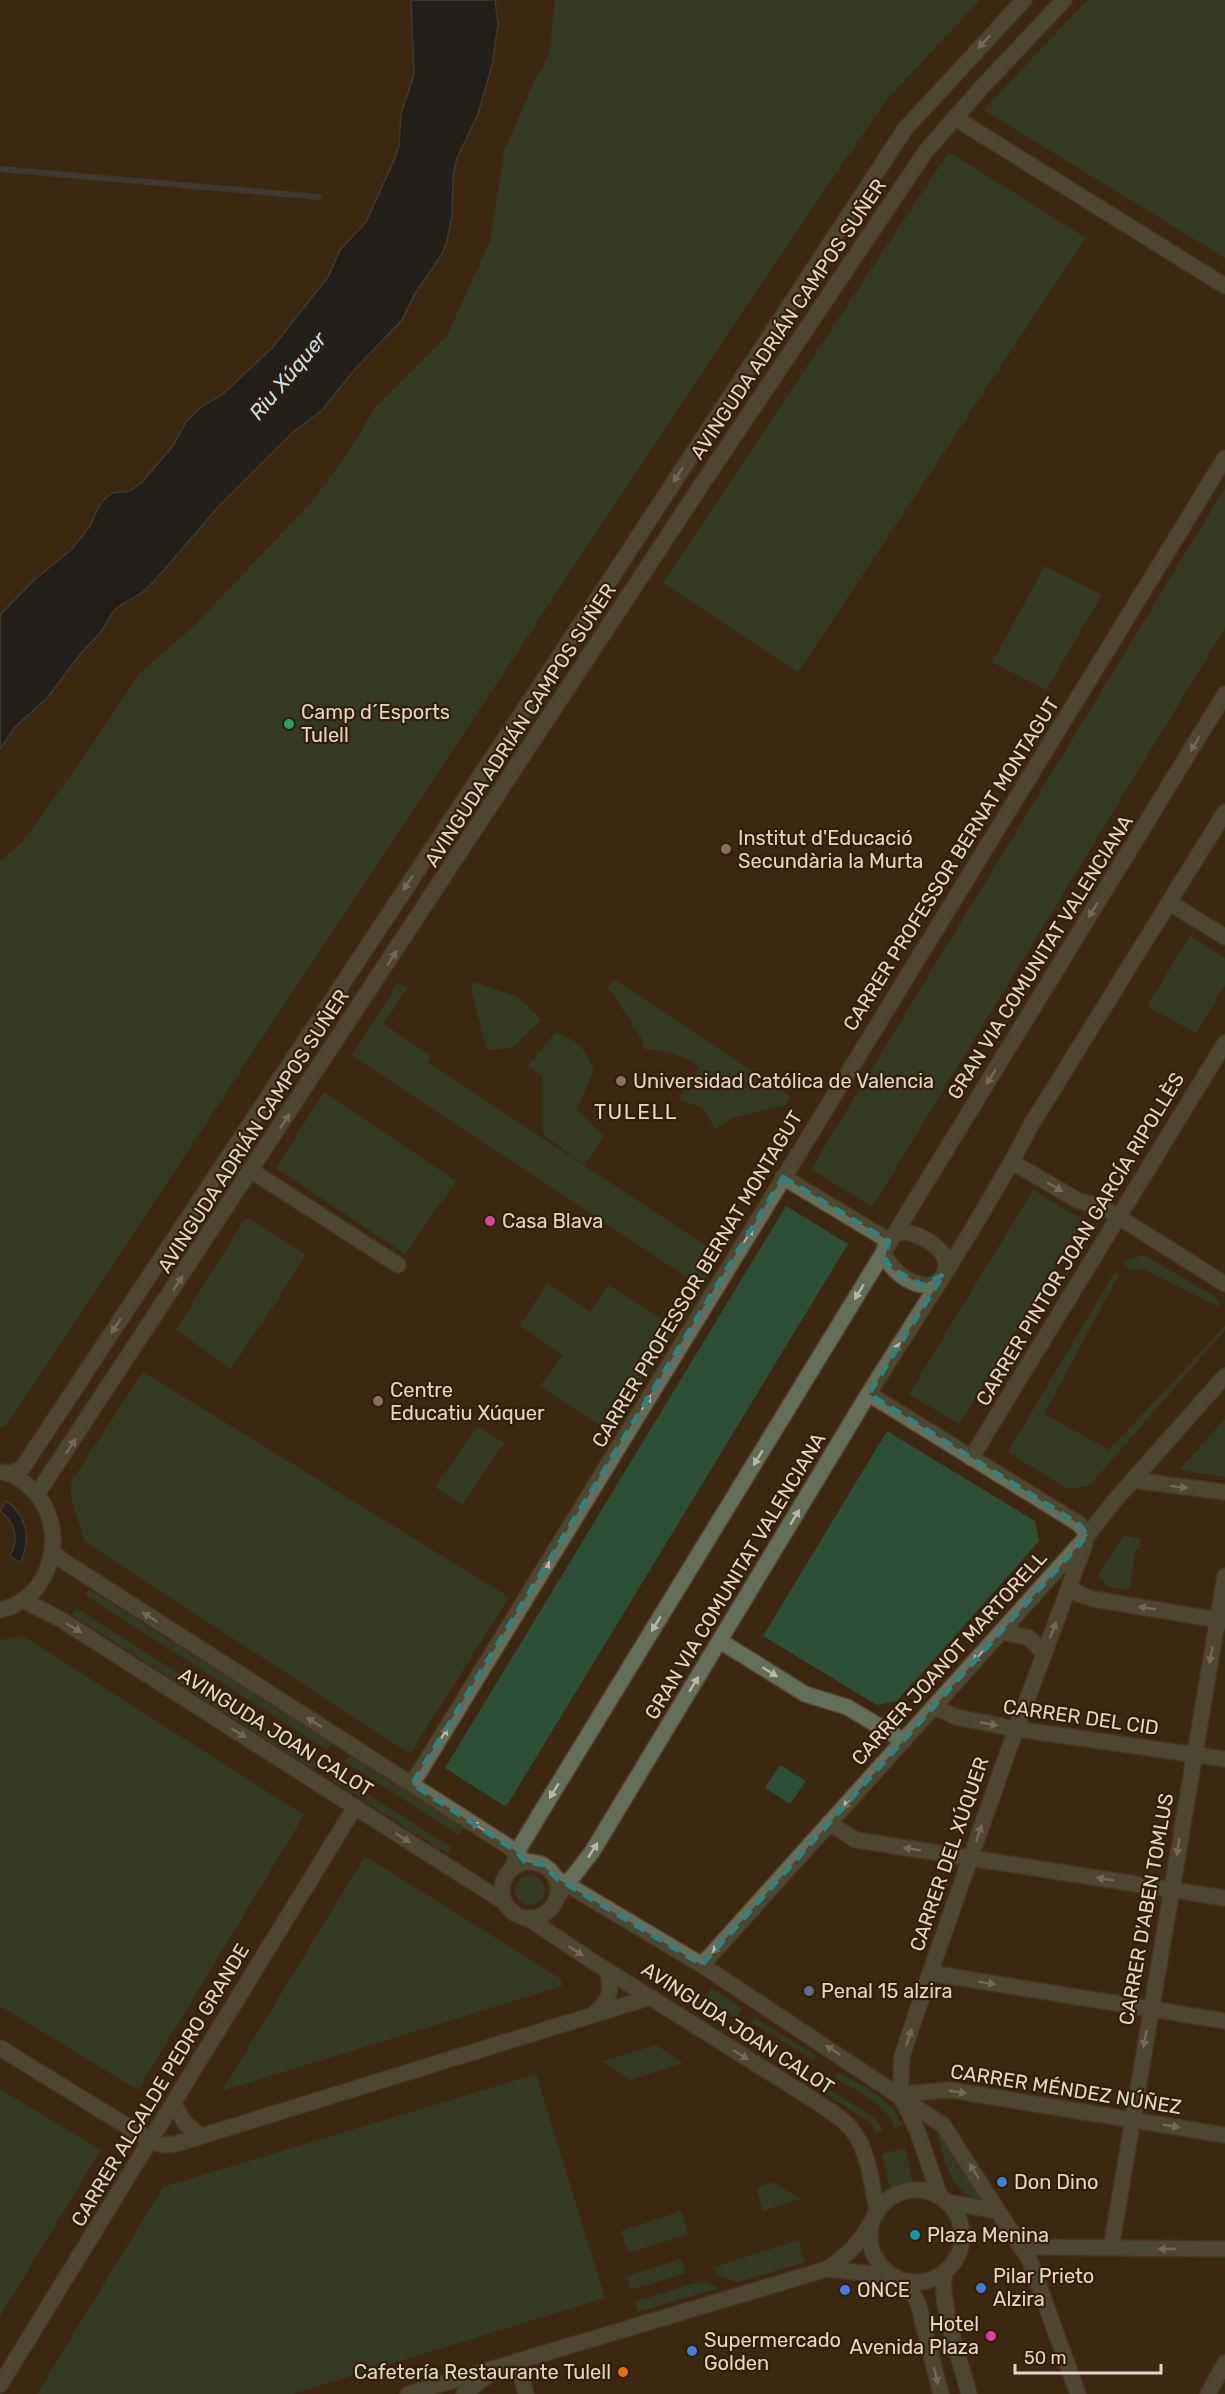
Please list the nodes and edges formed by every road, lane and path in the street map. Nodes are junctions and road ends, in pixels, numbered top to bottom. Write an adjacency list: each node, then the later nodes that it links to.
1 (1024, 0): 22 (street, AVINGUDA ADRIÁN CAMPOS SUÑER, one-way to 22)
2 (1064, 0): 3 (street, AVINGUDA ADRIÁN CAMPOS SUÑER)
3 (955, 118): 4 (street); 12 (street, AVINGUDA ADRIÁN CAMPOS SUÑER, one-way to 3)
4 (1225, 285)
5 (1225, 458): 13 (street, CARRER PROFESSOR BERNAT MONTAGUT)
6 (1225, 694): 15 (street, GRAN VIA COMUNITAT VALENCIANA, one-way to 15)
7 (1225, 812): 8 (street, GRAN VIA COMUNITAT VALENCIANA)
8 (1170, 903): 9 (street); 11 (street, GRAN VIA COMUNITAT VALENCIANA)
9 (1225, 936)
10 (1225, 1042): 14 (street, CARRER PINTOR JOAN GARCÍA RIPOLLÈS)
11 (1012, 1162): 14 (street, one-way to 14); 17 (street, GRAN VIA COMUNITAT VALENCIANA)
12 (252, 1171): 16 (street); 25 (street, AVINGUDA ADRIÁN CAMPOS SUÑER, one-way to 12)
13 (783, 1177): 15 (street); 41 (street, CARRER PROFESSOR BERNAT MONTAGUT, one-way to 13)
14 (1118, 1216): 18 (street); 21 (street, CARRER PINTOR JOAN GARCÍA RIPOLLÈS)
15 (889, 1241): 17 (street); 17 (street); 45 (street, GRAN VIA COMUNITAT VALENCIANA, one-way to 45)
16 (398, 1265)
17 (944, 1274): 20 (street, GRAN VIA COMUNITAT VALENCIANA, one-way to 17)
18 (1225, 1284)
19 (1225, 1376): 23 (street, CARRER JOANOT MARTORELL)
20 (869, 1394): 21 (street); 34 (street, GRAN VIA COMUNITAT VALENCIANA, one-way to 20)
21 (971, 1458): 26 (street)
22 (4, 1472): 25 (street)
23 (1132, 1480): 24 (street, one-way to 24); 26 (street, CARRER JOANOT MARTORELL)
24 (1225, 1492)
25 (38, 1494): 27 (street)
26 (1088, 1535): 29 (street, CARRER DEL XÚQUER); 33 (street, CARRER JOANOT MARTORELL)
27 (53, 1552): 30 (street); 41 (street, AVINGUDA JOAN CALOT, one-way to 27)
28 (1225, 1576): 32 (street, CARRER D'ABEN TOMLUS)
29 (1069, 1587): 32 (street, one-way to 29); 35 (street, CARRER DEL XÚQUER, one-way to 29)
30 (23, 1600): 31 (street); 42 (street, AVINGUDA JOAN CALOT, one-way to 42)
31 (0, 1610)
32 (1221, 1620): 39 (street, CARRER D'ABEN TOMLUS, one-way to 39)
33 (1001, 1632): 35 (street); 36 (street, CARRER JOANOT MARTORELL, one-way to 36)
34 (720, 1641): 38 (street, one-way to 38); 46 (street, GRAN VIA COMUNITAT VALENCIANA, one-way to 34)
35 (1044, 1653): 37 (street, CARRER DEL XÚQUER)
36 (934, 1707): 37 (street, CARRER DEL CID, one-way to 37); 38 (street, CARRER JOANOT MARTORELL)
37 (1016, 1729): 39 (street, CARRER DEL CID); 44 (street, CARRER DEL XÚQUER, one-way to 37)
38 (904, 1741): 43 (street, CARRER JOANOT MARTORELL, one-way to 43)
39 (1193, 1754): 40 (street, CARRER DEL CID); 47 (street, CARRER D'ABEN TOMLUS, one-way to 47)
40 (1225, 1759)
41 (412, 1784): 45 (street, AVINGUDA JOAN CALOT, one-way to 41)
42 (355, 1807): 49 (street, AVINGUDA JOAN CALOT, one-way to 49); 60 (street, CARRER ALCALDE PEDRO GRANDE)
43 (829, 1823): 44 (street, one-way to 43); 51 (street, CARRER JOANOT MARTORELL, one-way to 51)
44 (970, 1857): 47 (street, one-way to 44); 53 (street, CARRER DEL XÚQUER)
45 (518, 1860): 46 (street); 49 (street)
46 (560, 1886): 50 (street); 51 (street, AVINGUDA JOAN CALOT)
47 (1172, 1889): 48 (street); 55 (street, CARRER D'ABEN TOMLUS)
48 (1225, 1898)
49 (504, 1902): 50 (street)
50 (528, 1918): 52 (street, AVINGUDA JOAN CALOT, one-way to 52)
51 (702, 1965): 59 (street, AVINGUDA JOAN CALOT, one-way to 51)
52 (607, 1970): 54 (street, AVINGUDA JOAN CALOT); 56 (street)
53 (930, 1973): 55 (street, one-way to 55); 59 (street, CARRER DEL XÚQUER, one-way to 53)
54 (651, 1997): 56 (street); 67 (street, AVINGUDA JOAN CALOT, one-way to 67)
55 (1151, 2009): 57 (street); 61 (street, CARRER D'ABEN TOMLUS, one-way to 61)
56 (593, 2015): 63 (street)
57 (1225, 2021)
58 (0, 2048): 64 (street)
59 (900, 2094): 61 (street, CARRER MÉNDEZ NÚÑEZ, one-way to 61); 65 (street); 66 (street, one-way to 59)
60 (173, 2103): 63 (street); 64 (street, CARRER ALCALDE PEDRO GRANDE)
61 (1131, 2120): 62 (street, CARRER MÉNDEZ NÚÑEZ, one-way to 62); 69 (street, CARRER D'ABEN TOMLUS)
62 (1225, 2135)
63 (200, 2136): 64 (street)
64 (151, 2141): 77 (street, CARRER ALCALDE PEDRO GRANDE)
65 (944, 2199): 66 (street); 67 (street); 72 (street)
66 (998, 2211): 68 (street)
67 (874, 2216): 71 (street); 73 (street)
68 (1021, 2247): 69 (street); 83 (street)
69 (1111, 2248): 70 (street, one-way to 69)
70 (1225, 2249)
71 (827, 2269): 73 (street); 74 (street)
72 (945, 2271): 73 (street); 82 (street)
73 (899, 2278): 81 (street, one-way to 81)
74 (517, 2361): 76 (street); 80 (street)
75 (1225, 2363): 84 (street)
76 (499, 2366): 78 (street); 79 (street)
77 (0, 2385)
78 (411, 2394)
79 (464, 2394)
80 (526, 2394)
81 (941, 2394)
82 (969, 2394)
83 (1078, 2394)
84 (1208, 2394)

